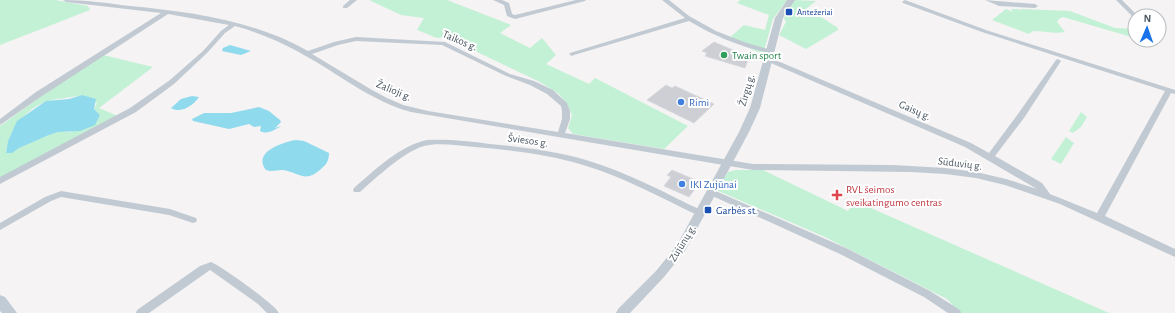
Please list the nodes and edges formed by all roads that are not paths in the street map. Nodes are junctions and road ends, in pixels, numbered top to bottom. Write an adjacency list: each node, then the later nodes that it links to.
1 (66, 0): 13 (street, Žalioji g.)
2 (354, 0): 11 (street)
3 (496, 0): 4 (street)
4 (583, 0)
5 (664, 0): 14 (street, Gaisų g.)
6 (791, 0): 18 (street, Žirgų g.)
7 (988, 0): 10 (street)
8 (1119, 0): 12 (street)
9 (905, 2): 20 (street)
10 (1035, 6)
11 (345, 7)
12 (1127, 8)
13 (167, 12): 15 (street, Žalioji g.); 21 (street)
14 (689, 19): 17 (street); 18 (street, Gaisų g.)
15 (234, 24): 16 (street, Žalioji g.); 25 (street)
16 (306, 54): 22 (street, Žalioji g.); 22 (street, Taikos g.)
17 (572, 54)
18 (768, 56): 23 (street, Gaisų g.); 24 (street, Žirgų g.)
19 (1058, 61): 23 (street)
20 (1171, 93): 30 (street)
21 (0, 123)
22 (561, 135): 24 (street, Žalioji g.)
23 (990, 157): 28 (street, Gaisų g.)
24 (727, 163): 27 (street, Zujūnų g.); 28 (street, Sūduvių g.)
25 (0, 181)
26 (357, 190): 29 (street, Šviesos g.)
27 (711, 192): 29 (street, Zujūnų g.); 39 (street)
28 (1046, 194): 30 (street, Sūduvių g.)
29 (700, 213): 38 (street, Zujūnų g.)
30 (1099, 218): 33 (street, Sūduvių g.)
31 (193, 220): 32 (street)
32 (0, 227)
33 (1175, 253)
34 (0, 301): 35 (main road)
35 (10, 313)
36 (141, 313): 37 (street)
37 (274, 313)
38 (622, 313)
39 (956, 313)

